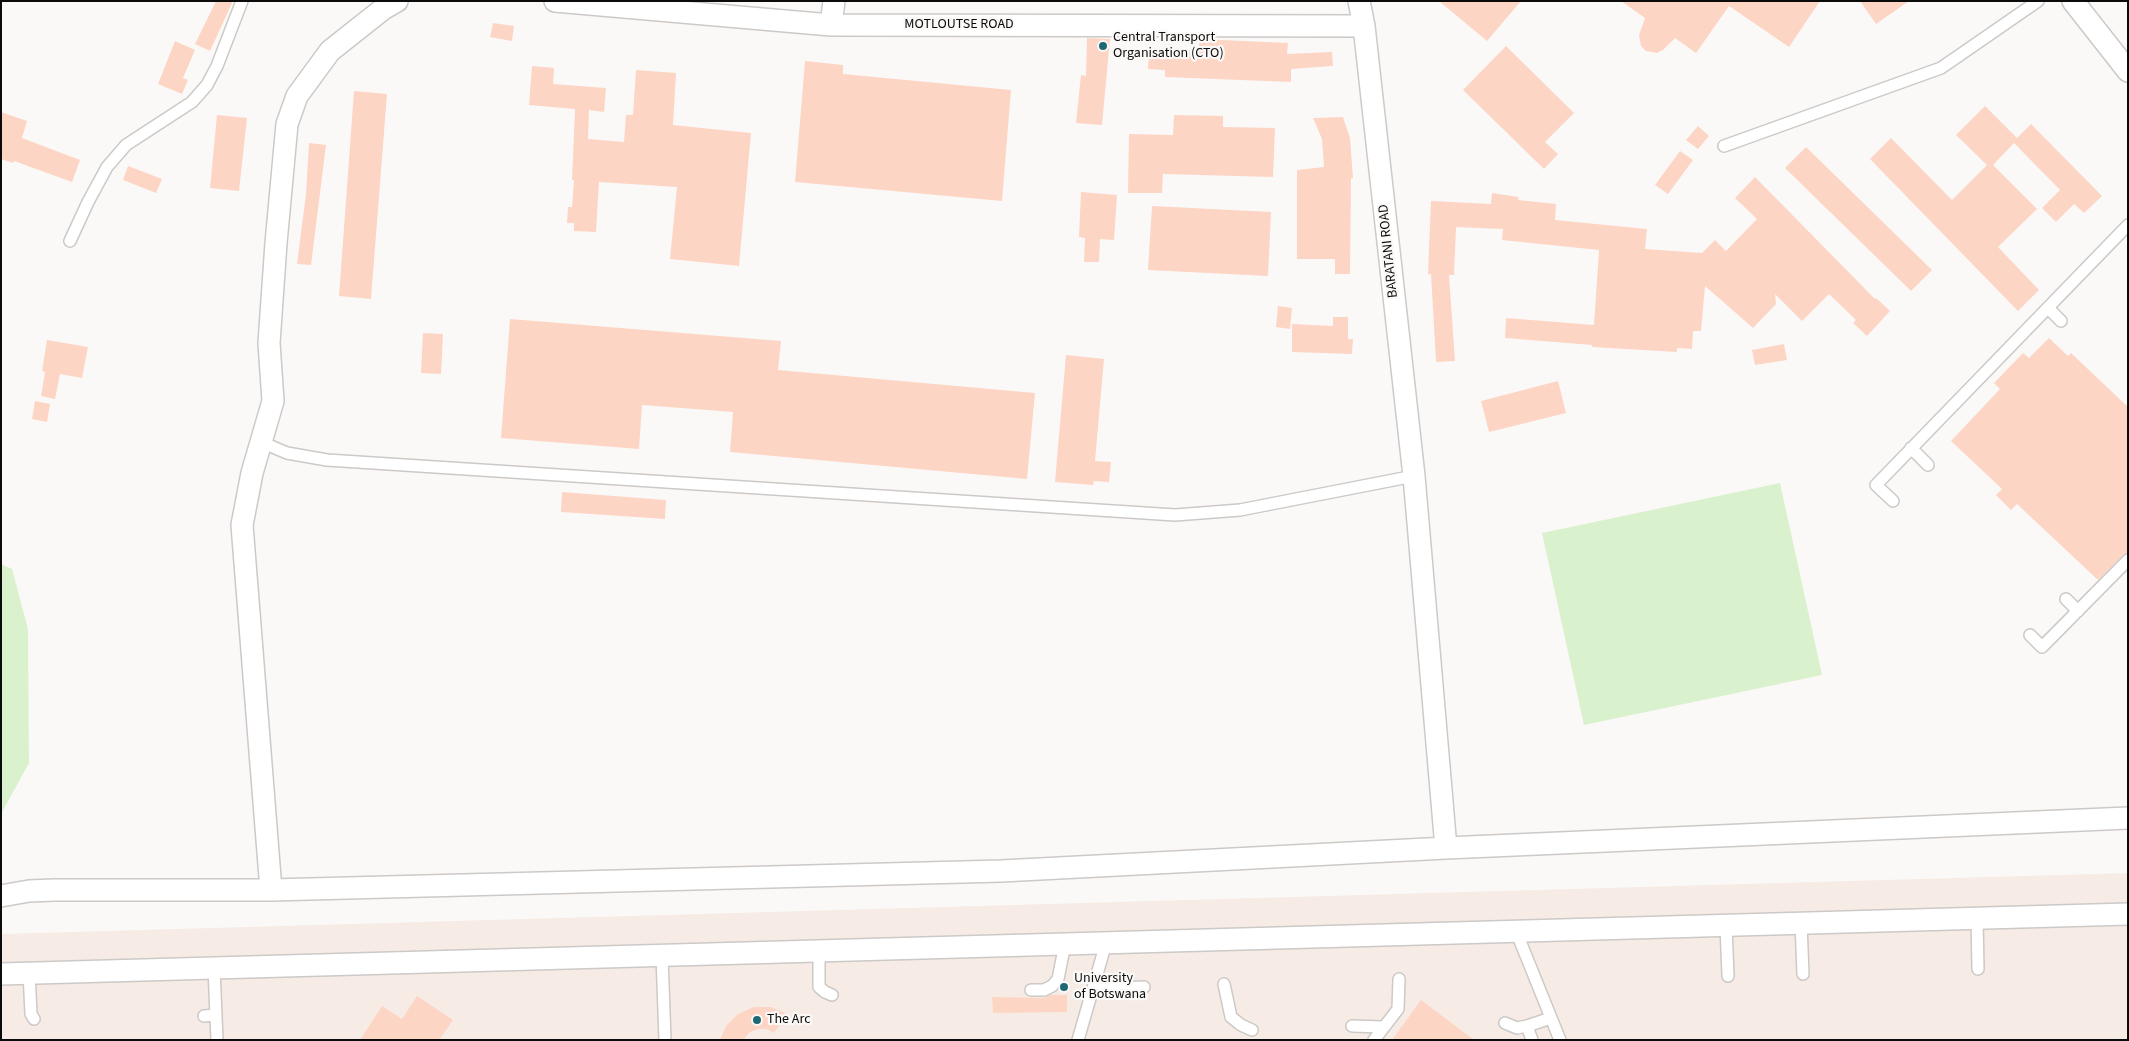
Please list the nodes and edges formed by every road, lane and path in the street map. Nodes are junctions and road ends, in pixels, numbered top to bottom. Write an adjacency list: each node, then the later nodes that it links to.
1 (242, 1): 13 (lane)
2 (397, 1): 16 (street)
3 (555, 1): 8 (street, MOTLOUTSE ROAD)
4 (834, 1): 8 (street)
5 (1359, 1): 9 (street, BARATANI ROAD)
6 (2038, 1): 11 (lane)
7 (2073, 1): 10 (street)
8 (831, 25): 9 (street, MOTLOUTSE ROAD)
9 (1364, 26): 19 (street, BARATANI ROAD)
10 (2128, 71)
11 (1724, 146)
12 (2128, 224): 14 (lane)
13 (70, 241)
14 (2048, 308): 15 (lane); 17 (lane)
15 (2062, 321)
16 (261, 442): 19 (lane); 27 (street)
17 (1911, 448): 18 (lane); 20 (lane)
18 (1928, 465)
19 (1414, 476): 26 (street, BARATANI ROAD)
20 (1893, 501)
21 (2128, 560): 23 (lane)
22 (2066, 599): 23 (lane)
23 (2078, 611): 24 (lane)
24 (2030, 635)
25 (2128, 818): 26 (street)
26 (1446, 848): 27 (street)
27 (271, 890): 28 (street)
28 (1, 896)
29 (2128, 914): 30 (street)
30 (1977, 918): 31 (street); 39 (lane)
31 (1801, 923): 32 (street); 42 (lane)
32 (1726, 925): 33 (street); 43 (lane)
33 (1516, 931): 34 (street); 52 (lane)
34 (1106, 943): 35 (street); 47 (lane)
35 (1065, 944): 36 (street); 48 (lane)
36 (819, 951): 37 (street); 49 (lane)
37 (662, 956): 38 (street); 61 (lane)
38 (214, 968): 41 (street); 50 (lane)
39 (1978, 969)
40 (1, 974): 41 (street)
41 (29, 974): 53 (lane)
42 (1803, 974)
43 (1728, 976)
44 (1399, 979): 57 (lane)
45 (1224, 984): 58 (lane)
46 (1144, 987): 47 (lane)
47 (1093, 989): 59 (lane)
48 (1031, 990)
49 (832, 996)
50 (216, 1015): 51 (lane); 60 (lane)
51 (204, 1016)
52 (1551, 1018): 56 (lane); 64 (lane)
53 (34, 1019)
54 (1505, 1023): 56 (lane)
55 (1352, 1026): 57 (lane)
56 (1527, 1026): 63 (lane)
57 (1384, 1027): 62 (lane)
58 (1252, 1030)
59 (1081, 1038)
60 (218, 1040)
61 (665, 1040)
62 (1374, 1040)
63 (1532, 1040)
64 (1560, 1040)

